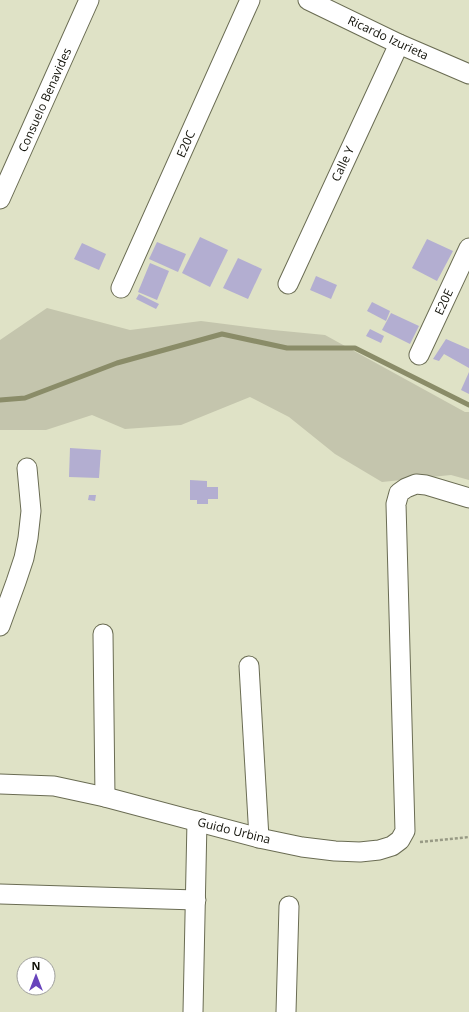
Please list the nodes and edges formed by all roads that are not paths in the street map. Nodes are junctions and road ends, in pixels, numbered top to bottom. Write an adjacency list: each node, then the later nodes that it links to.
1 (89, 0): 6 (street, Consuelo Benavides)
2 (250, 0): 9 (street, E20C)
3 (308, 0): 4 (street, Ricardo Izurieta)
4 (399, 44): 5 (street, Ricardo Izurieta); 8 (street, Calle Y)
5 (469, 74)
6 (0, 200)
7 (469, 248): 10 (street, E20E)
8 (288, 284)
9 (121, 288)
10 (419, 355)
11 (26, 468): 13 (street)
12 (469, 498): 19 (street, Guido Urbina)
13 (0, 626)
14 (103, 634): 17 (street)
15 (249, 666): 19 (street)
16 (0, 784): 17 (street, Guido Urbina)
17 (105, 797): 18 (street, Guido Urbina)
18 (197, 821): 19 (street, Guido Urbina); 21 (street)
19 (259, 838)
20 (0, 894): 21 (street)
21 (196, 900): 23 (street)
22 (288, 906): 24 (street)
23 (193, 1012)
24 (286, 1012)

